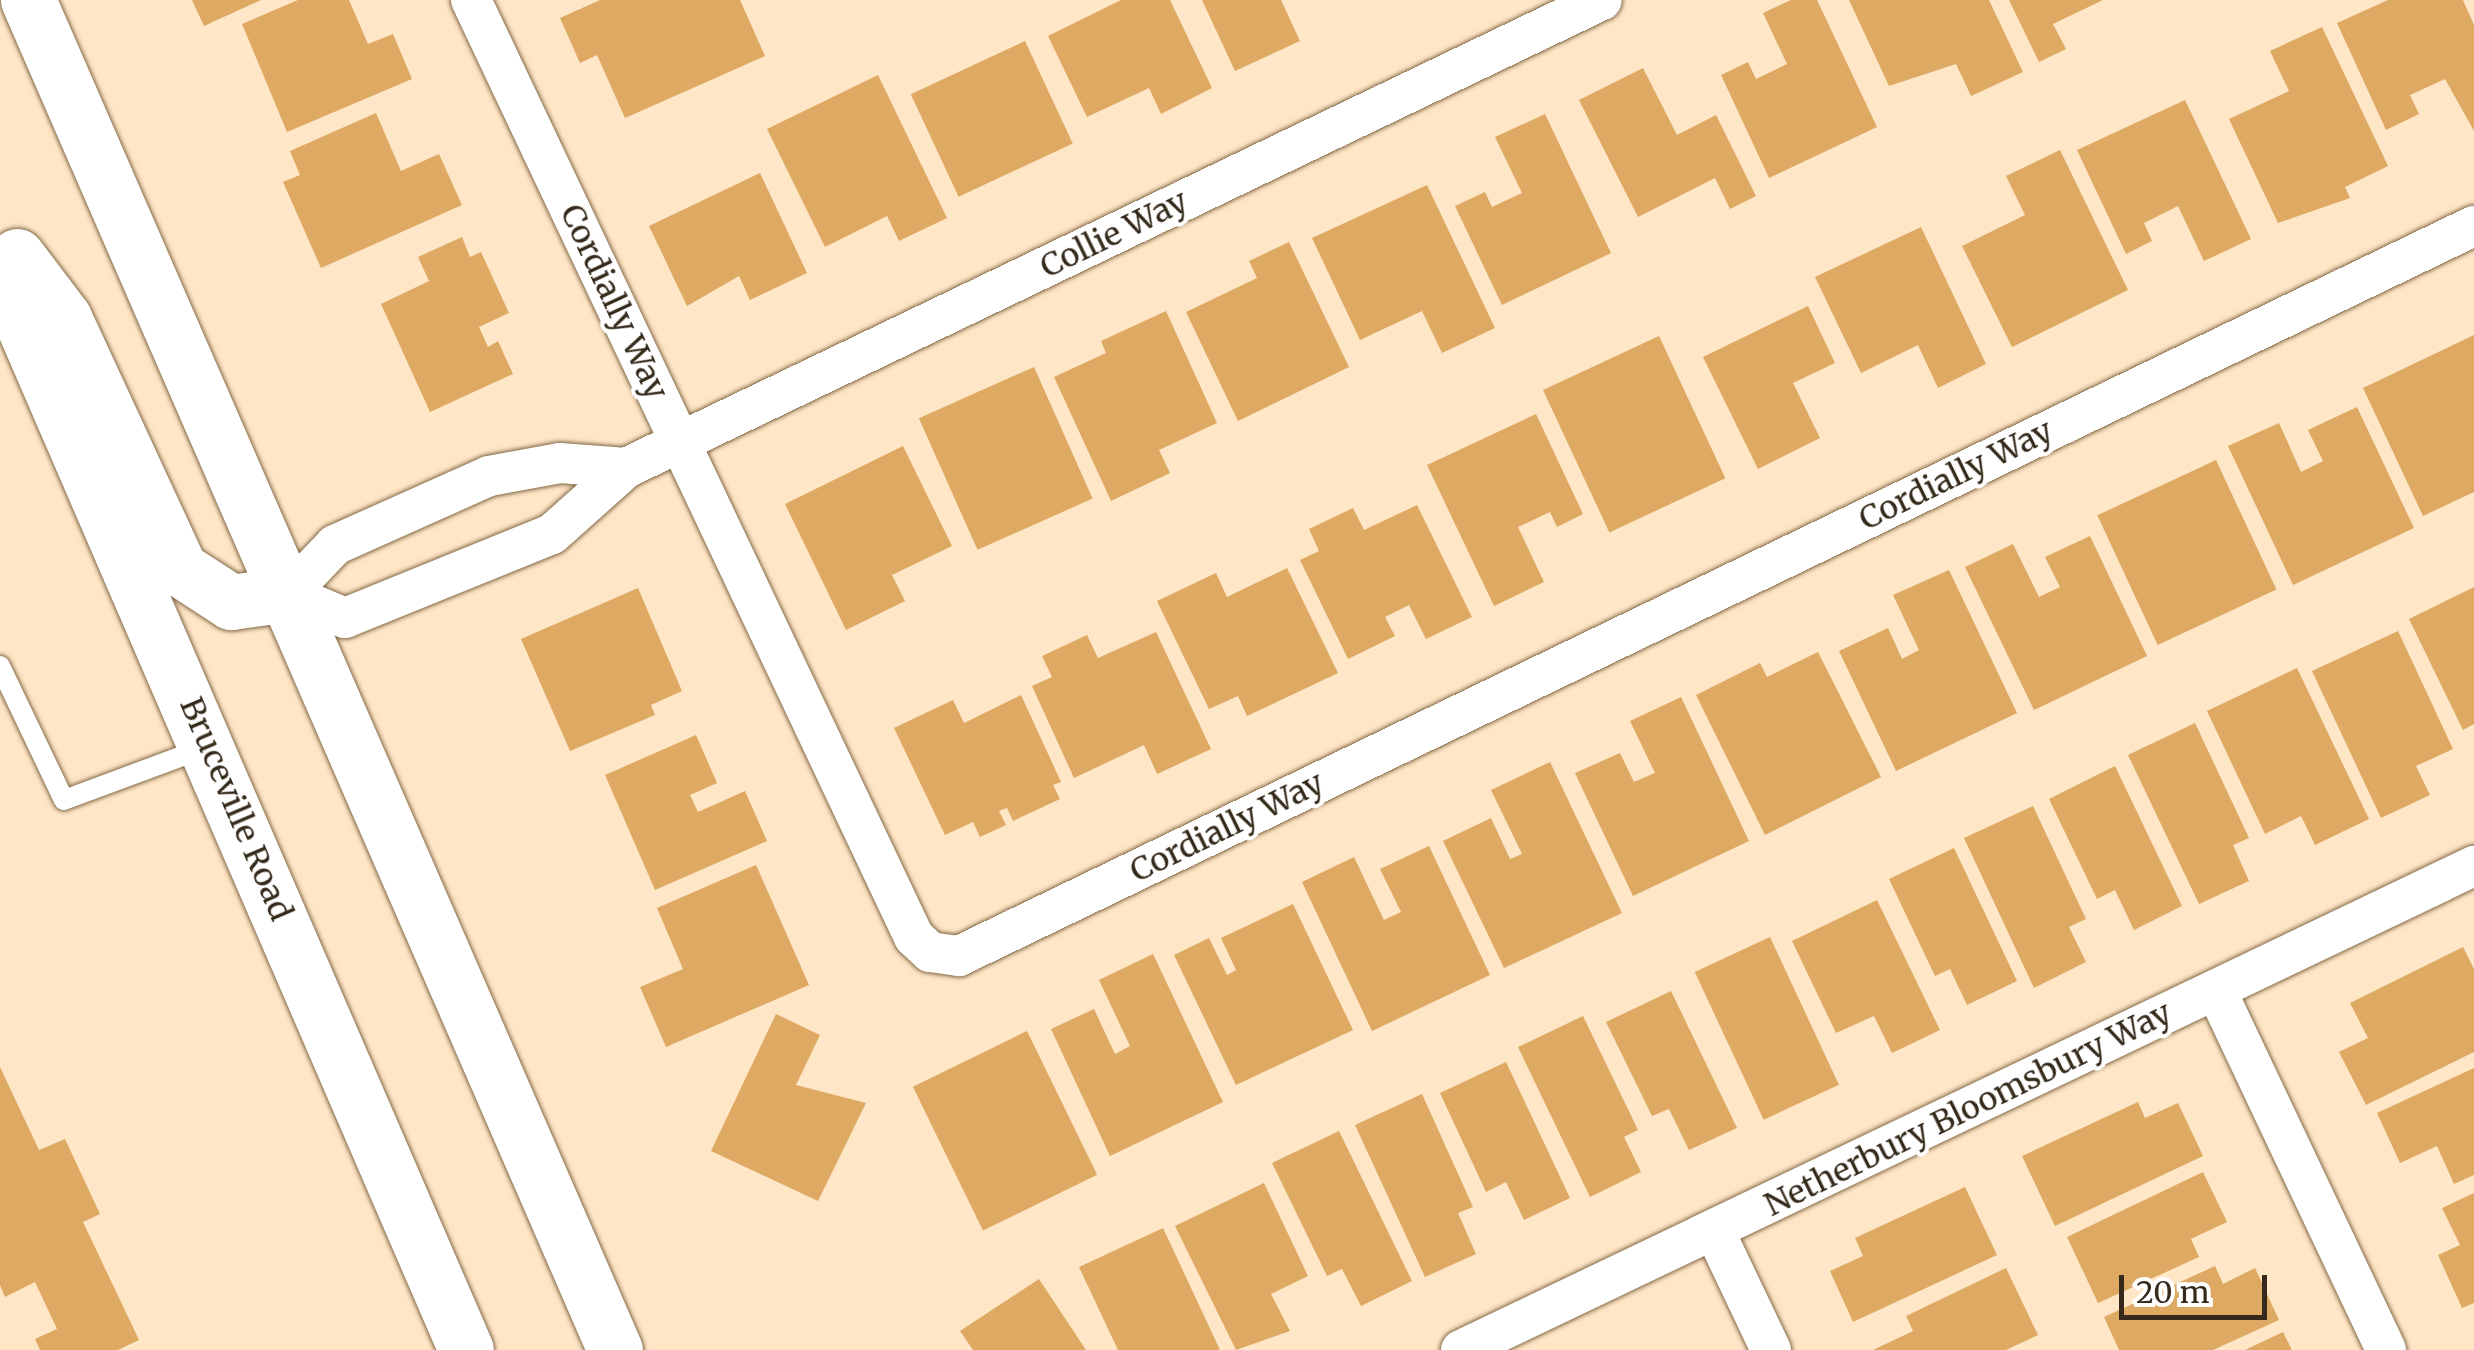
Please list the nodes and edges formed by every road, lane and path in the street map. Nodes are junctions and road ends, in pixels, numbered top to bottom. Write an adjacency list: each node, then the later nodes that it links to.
1 (28, 0): 9 (main road)
2 (471, 0): 7 (street, Cordially Way)
3 (1583, 4): 7 (street, Collie Way)
4 (2474, 226): 7 (street, Cordially Way)
5 (0, 234): 9 (main road)
6 (0, 271): 11 (main road, Bruceville Road)
7 (680, 443): 8 (street, Collie Way)
8 (626, 468): 9 (street, Collie Way); 9 (street, Collie Way)
9 (288, 594): 16 (main road)
10 (0, 666): 11 (lane)
11 (209, 746): 15 (main road, Bruceville Road)
12 (2474, 866): 13 (street, Netherbury Bloomsbury Way)
13 (2216, 990): 14 (street, Netherbury Bloomsbury Way); 19 (street)
14 (1714, 1230): 17 (street, Netherbury Bloomsbury Way); 18 (street)
15 (466, 1350)
16 (615, 1350)
17 (1461, 1350)
18 (1771, 1350)
19 (2386, 1350)

